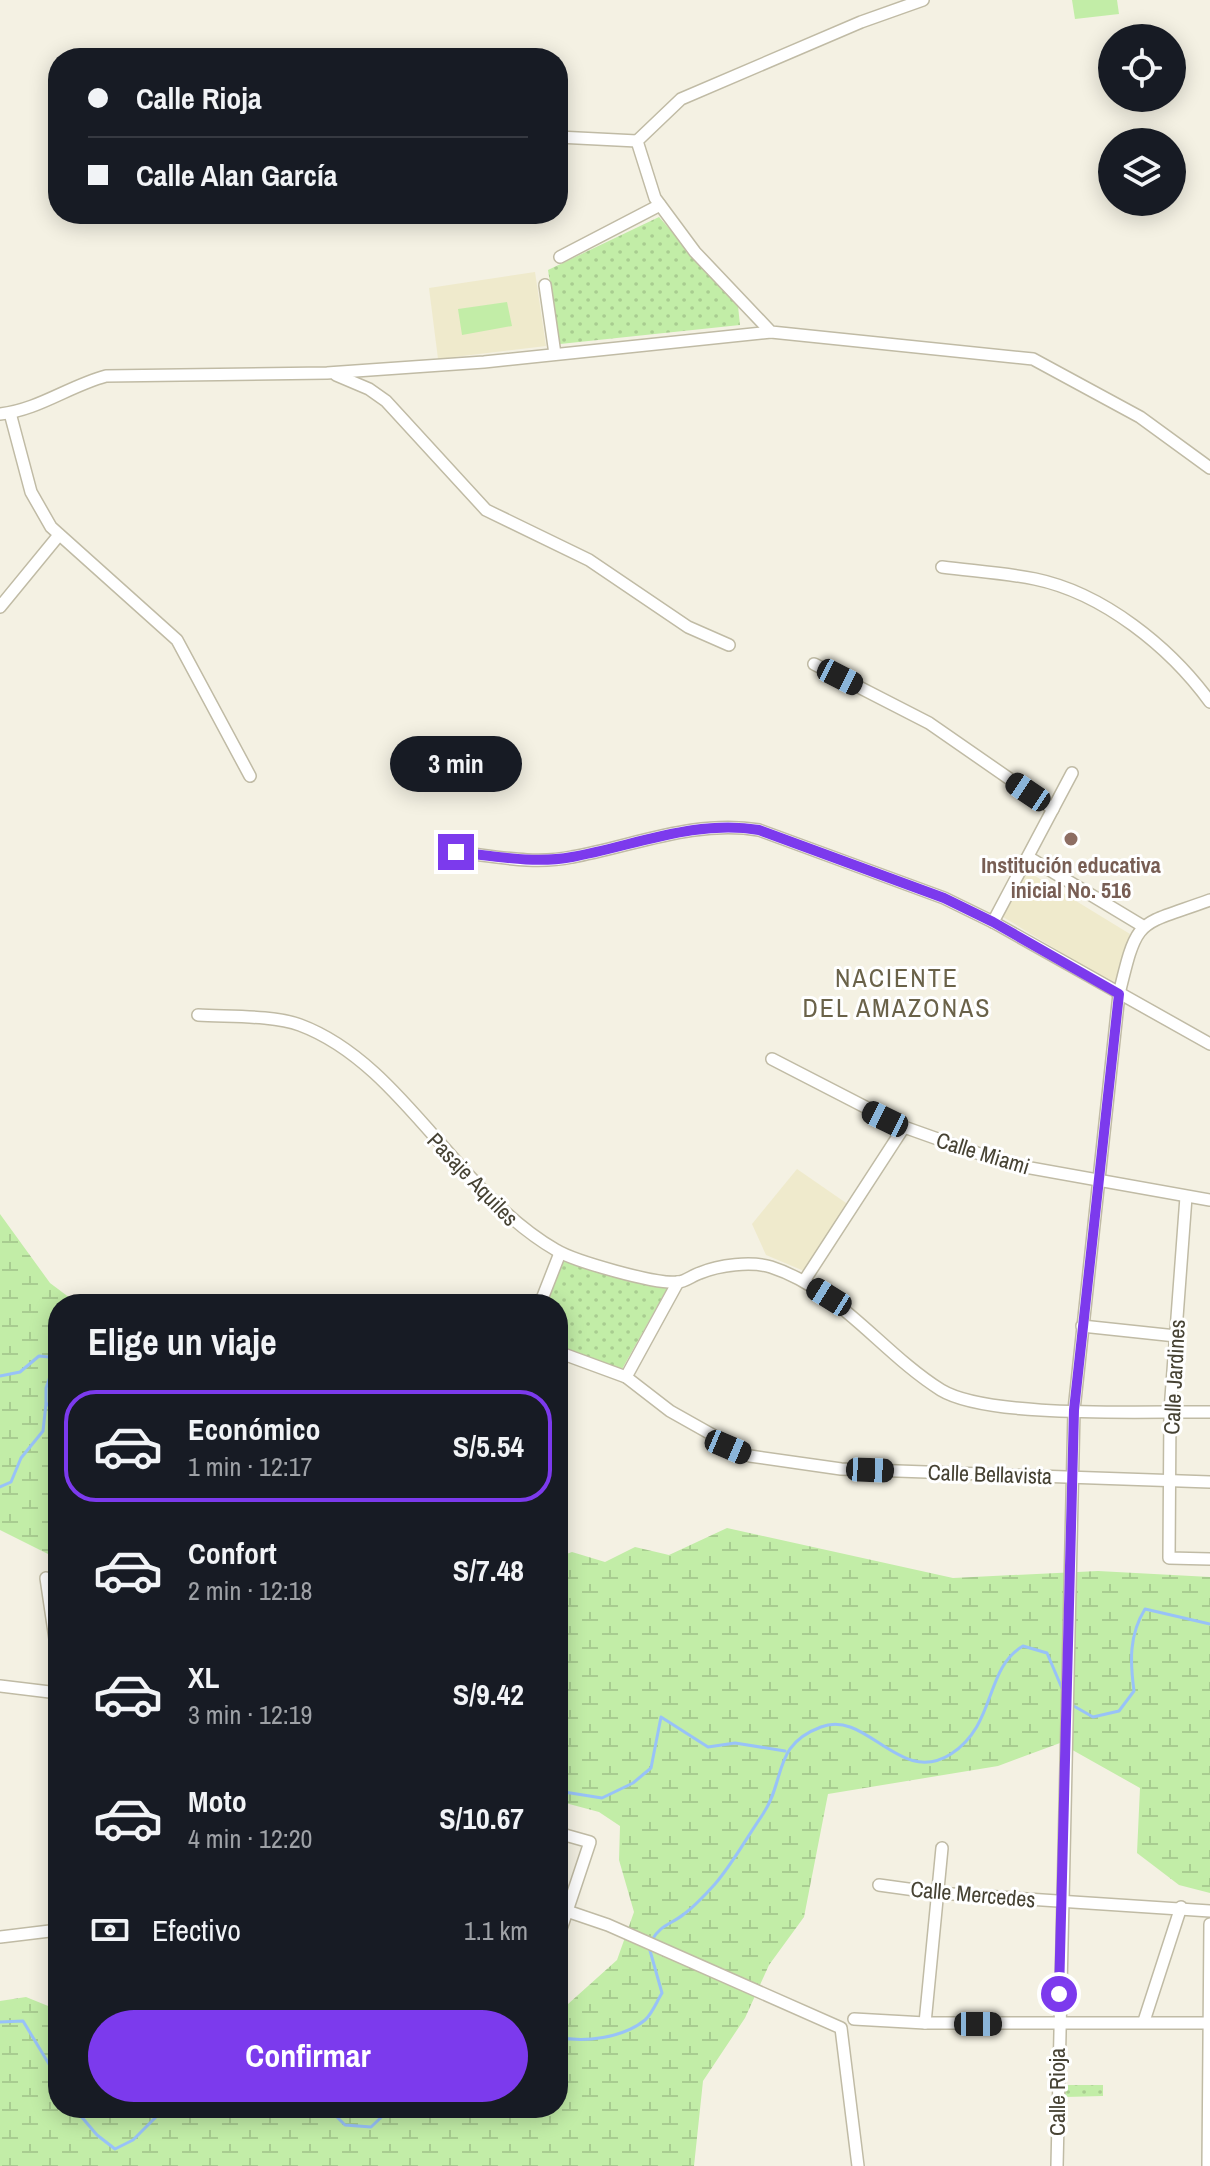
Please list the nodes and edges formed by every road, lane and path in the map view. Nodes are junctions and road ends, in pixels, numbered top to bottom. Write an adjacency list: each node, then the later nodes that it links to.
1 (923, 0): 3 (street)
2 (568, 138): 3 (street)
3 (637, 141): 4 (street)
4 (660, 205): 5 (street); 7 (street)
5 (560, 257)
6 (545, 285): 8 (street)
7 (771, 332): 8 (street); 11 (street)
8 (555, 354): 9 (street)
9 (327, 373): 10 (street); 15 (street)
10 (5, 414): 12 (street)
11 (1210, 468)
12 (59, 535): 14 (street); 19 (street)
13 (942, 567): 17 (street)
14 (0, 607)
15 (729, 645)
16 (814, 664): 20 (street)
17 (1210, 702)
18 (1072, 773): 20 (street)
19 (250, 776)
20 (1053, 809): 22 (street)
21 (456, 852): 24 (street)
22 (1028, 857): 24 (street); 25 (street)
23 (1210, 900): 25 (street)
24 (993, 922): 26 (street)
25 (1141, 925): 26 (street, Calle Rioja)
26 (1119, 994): 28 (street); 31 (street, Calle Rioja)
27 (198, 1015): 34 (street, Pasaje Aquiles)
28 (1210, 1044)
29 (772, 1059): 30 (street, Calle Miami)
30 (904, 1127): 31 (street, Calle Miami); 35 (street)
31 (1097, 1182): 32 (street, Calle Miami); 38 (street, Calle Rioja)
32 (1186, 1197): 33 (street, Calle Miami); 39 (street, Calle Jardines)
33 (1210, 1200)
34 (560, 1253): 36 (street, Pasaje Aquiles); 37 (street)
35 (804, 1281): 36 (street, Pasaje Aquiles); 42 (street, Pasaje Aquiles)
36 (678, 1282): 41 (street)
37 (544, 1294)
38 (1082, 1326): 39 (street); 42 (street, Calle Rioja)
39 (1176, 1336): 43 (street, Calle Jardines)
40 (568, 1356): 41 (street, Calle Bellavista)
41 (626, 1377): 45 (street, Calle Bellavista)
42 (1074, 1410): 43 (street, Pasaje Aquiles); 45 (street, Calle Rioja)
43 (1170, 1411): 44 (street, Pasaje Aquiles); 46 (street, Calle Jardines)
44 (1210, 1412)
45 (1072, 1477): 46 (street, Calle Bellavista); 58 (street, Calle Rioja)
46 (1170, 1481): 47 (street, Calle Bellavista); 48 (street, Calle Jardines)
47 (1210, 1482)
48 (1210, 1559)
49 (46, 1578): 50 (street)
50 (48, 1592)
51 (0, 1686): 52 (street)
52 (48, 1692)
53 (568, 1836): 57 (street)
54 (942, 1848): 56 (street)
55 (879, 1885): 56 (street, Calle Mercedes)
56 (937, 1893): 58 (street, Calle Mercedes); 67 (street)
57 (568, 1897)
58 (1062, 1901): 59 (street, Calle Mercedes); 69 (street, Calle Rioja)
59 (1181, 1907): 61 (street, Calle Mercedes); 66 (street)
60 (568, 1911): 70 (street)
61 (1210, 1911)
62 (1210, 1924): 68 (street)
63 (48, 1931): 64 (street)
64 (0, 1937)
65 (854, 2019): 67 (street)
66 (1144, 2021): 68 (street); 69 (street)
67 (925, 2023): 69 (street)
68 (1208, 2023): 72 (street)
69 (1058, 2024): 71 (street, Calle Rioja)
70 (858, 2166)
71 (1057, 2166)
72 (1208, 2166)

